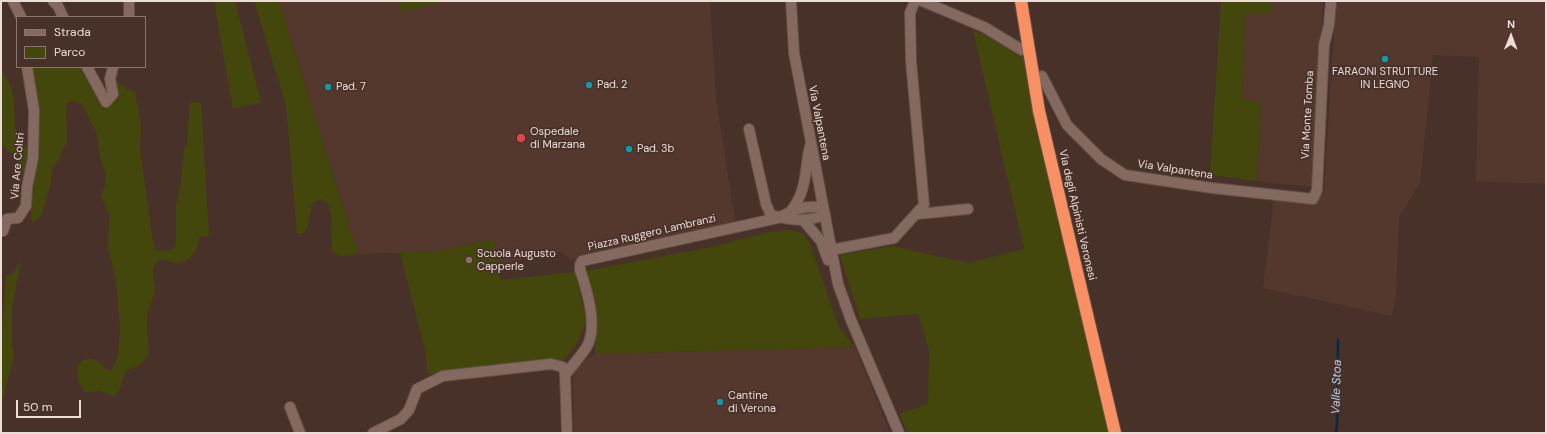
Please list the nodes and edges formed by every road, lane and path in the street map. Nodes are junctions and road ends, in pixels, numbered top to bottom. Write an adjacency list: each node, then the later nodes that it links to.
1 (14, 1): 9 (street)
2 (53, 1): 10 (street)
3 (129, 1): 11 (street)
4 (791, 1): 18 (street, Via Valpantena)
5 (915, 1): 23 (street)
6 (922, 1): 12 (street)
7 (1021, 1): 35 (highway, Via degli Alpinisti Veronesi)
8 (1331, 1): 19 (street, Via Monte Tomba)
9 (21, 16)
10 (63, 16)
11 (129, 16)
12 (1022, 50)
13 (27, 68): 26 (street, Via Are Coltri)
14 (88, 68): 15 (street)
15 (113, 68)
16 (1042, 76): 19 (street, Via Valpantena)
17 (749, 129): 24 (street)
18 (811, 141): 21 (street, Piazza Ruggero Lambranzi); 22 (street, Via Valpantena)
19 (1282, 196)
20 (968, 209): 23 (street)
21 (791, 211): 22 (street, Piazza Ruggero Lambranzi); 24 (street, Piazza Ruggero Lambranzi)
22 (824, 211): 25 (street, Piazza Ruggero Lambranzi); 27 (street, Via Valpantena)
23 (918, 214): 27 (street)
24 (778, 218): 25 (street, Piazza Ruggero Lambranzi); 29 (street, Piazza Ruggero Lambranzi)
25 (803, 220): 28 (street)
26 (3, 231)
27 (831, 250): 28 (street, Via Valpantena)
28 (838, 284): 34 (street, Via Valpantena)
29 (565, 375): 32 (street); 33 (street)
30 (290, 407): 31 (street)
31 (300, 433)
32 (373, 433)
33 (567, 433)
34 (899, 433)
35 (1115, 433)

